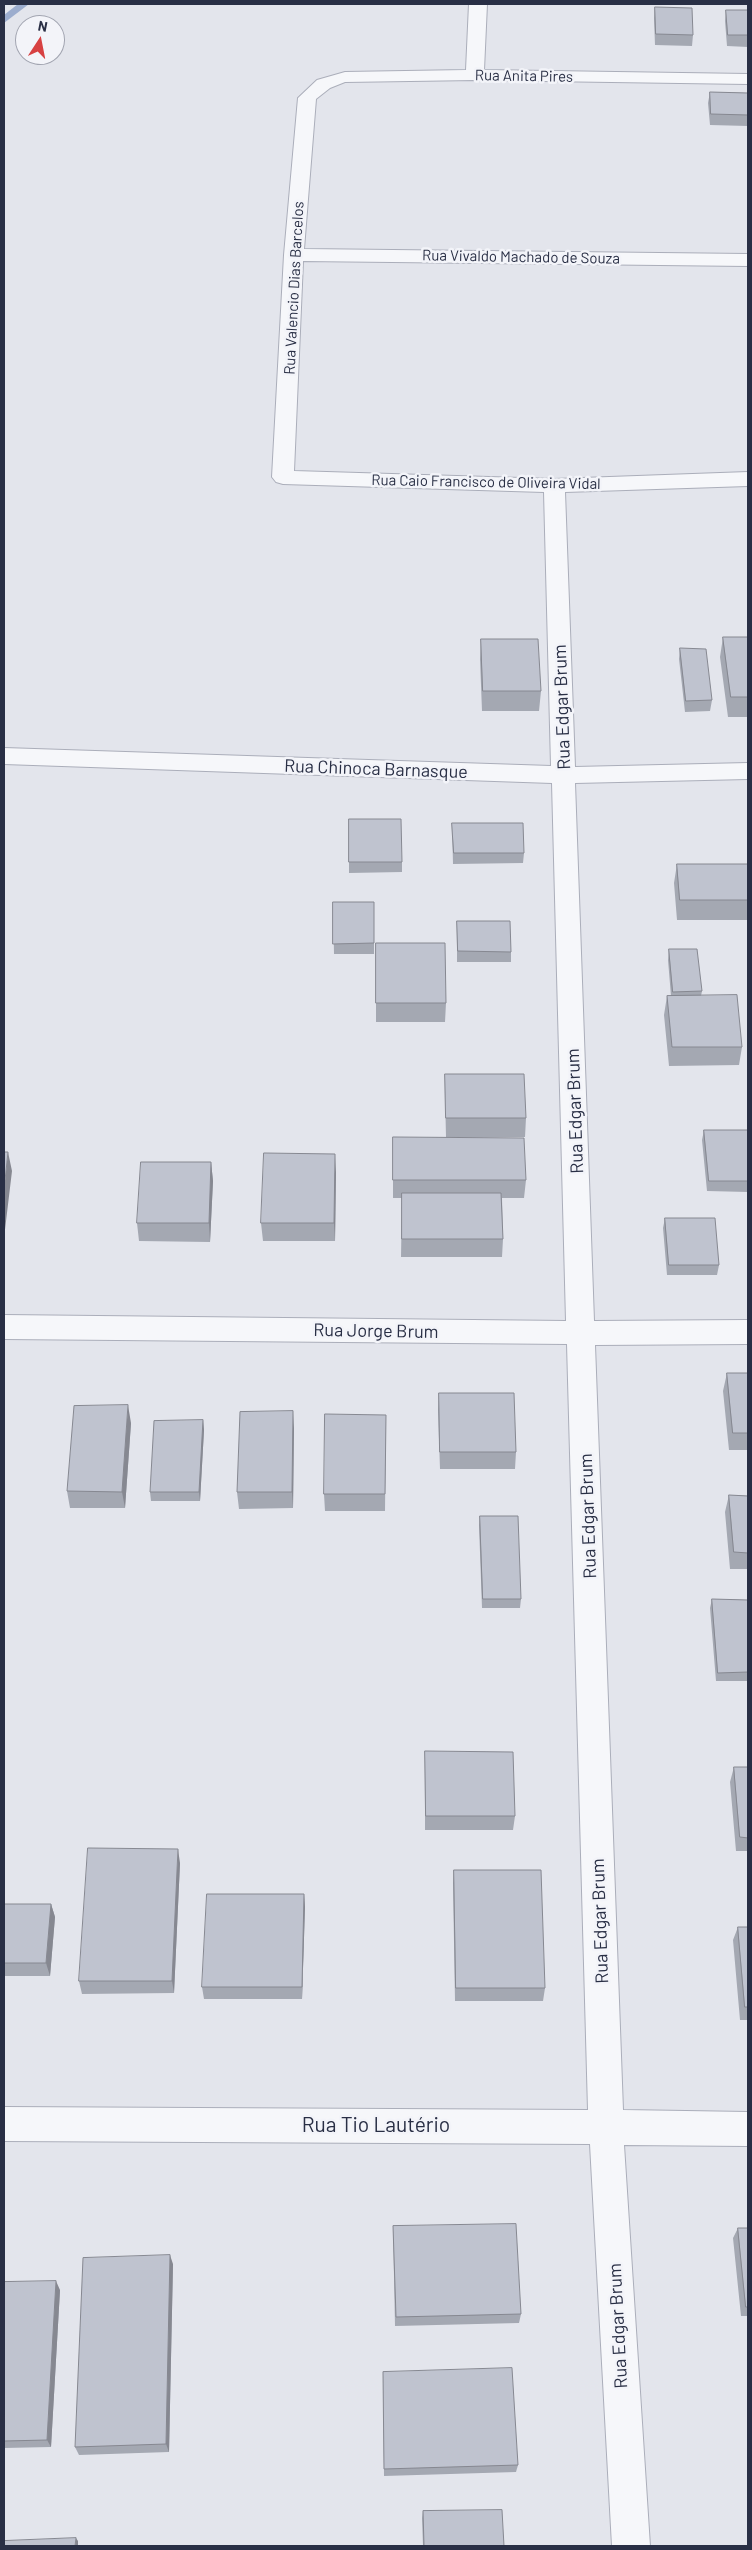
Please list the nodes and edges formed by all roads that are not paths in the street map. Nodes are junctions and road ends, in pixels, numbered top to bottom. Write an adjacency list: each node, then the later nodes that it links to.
1 (478, 4): 2 (street)
2 (474, 75): 3 (street, Rua Anita Pires); 4 (street, Rua Anita Pires)
3 (748, 79)
4 (307, 98): 5 (street, Rua Valencio Dias Barcelos)
5 (294, 255): 6 (street, Rua Vivaldo Machado de Souza); 7 (street, Rua Valencio Dias Barcelos)
6 (748, 260)
7 (283, 477): 9 (street, Rua Caio Francisco de Oliveira Vidal)
8 (748, 479): 9 (street, Rua Caio Francisco de Oliveira Vidal)
9 (554, 486): 12 (street, Rua Edgar Brum)
10 (4, 756): 12 (street, Rua Chinoca Barnasque)
11 (748, 771): 12 (street, Rua Chinoca Barnasque)
12 (564, 775): 15 (street, Rua Edgar Brum)
13 (4, 1327): 15 (street, Rua Jorge Brum)
14 (748, 1332): 15 (street, Rua Jorge Brum)
15 (582, 1333): 17 (street, Rua Edgar Brum)
16 (4, 2124): 17 (street, Rua Tio Lautério)
17 (606, 2129): 18 (street, Rua Tio Lautério); 19 (street, Rua Edgar Brum)
18 (748, 2129)
19 (631, 2546)

